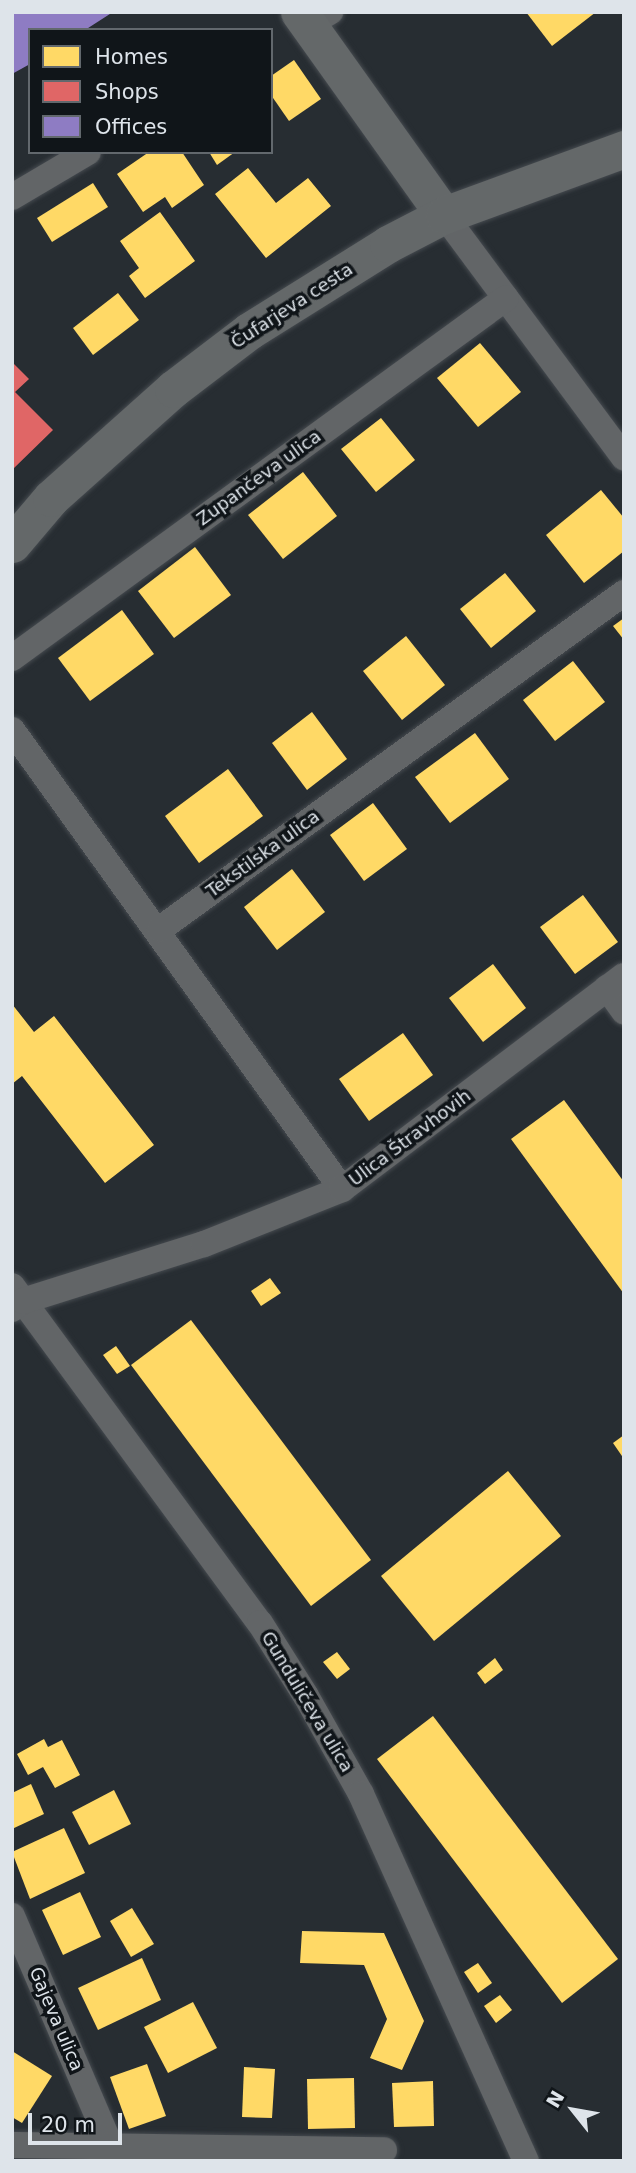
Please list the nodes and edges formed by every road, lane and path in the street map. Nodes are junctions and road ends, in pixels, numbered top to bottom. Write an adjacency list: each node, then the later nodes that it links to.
1 (312, 17): 5 (street)
2 (624, 149): 5 (street, Čufarjeva cesta)
3 (85, 154): 4 (street)
4 (12, 197)
5 (444, 215): 6 (street); 8 (street, Čufarjeva cesta)
6 (506, 298): 7 (street); 10 (street, Zupančeva ulica)
7 (624, 457)
8 (12, 544)
9 (624, 593): 12 (street, Tekstilska ulica)
10 (12, 659)
11 (12, 730): 12 (street)
12 (160, 929): 15 (street)
13 (615, 982): 14 (street); 15 (street, Ulica Štravhovih)
14 (624, 1011)
15 (342, 1189): 16 (street, Ulica Štravhovih)
16 (16, 1299): 21 (street, Gunduličeva ulica)
17 (12, 1916): 20 (street, Gajeva ulica)
18 (12, 2145): 20 (street)
19 (384, 2150): 20 (street)
20 (114, 2154)
21 (526, 2161)

